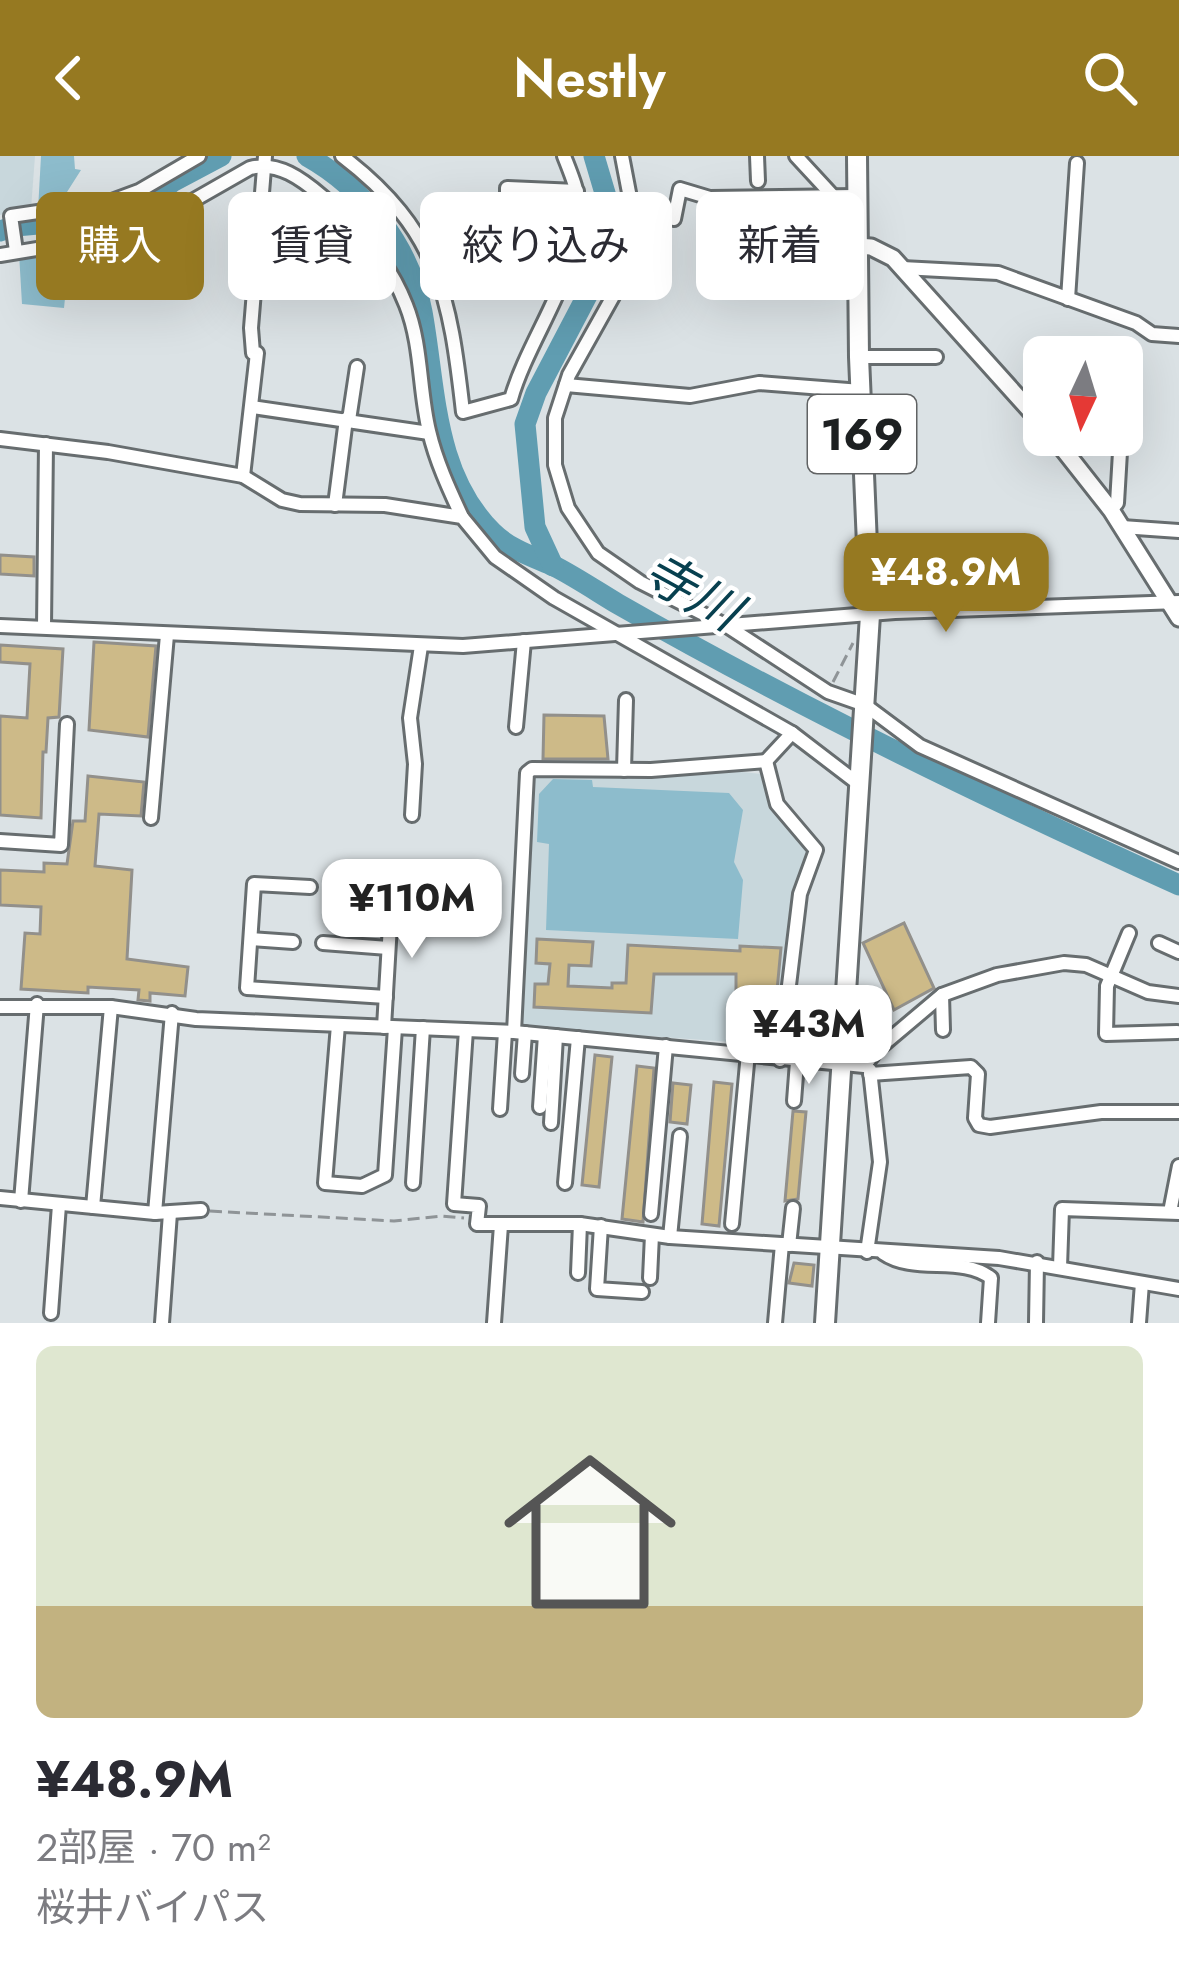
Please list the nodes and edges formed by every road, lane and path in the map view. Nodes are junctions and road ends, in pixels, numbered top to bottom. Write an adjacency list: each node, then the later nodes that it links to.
1 (199, 156): 19 (street)
2 (342, 156): 17 (street)
3 (564, 156): 11 (street)
4 (622, 156): 30 (street)
5 (757, 156): 10 (street)
6 (796, 156): 13 (street)
7 (857, 156): 14 (highway, 169)
8 (264, 161): 19 (street); 33 (street); 35 (street)
9 (1076, 163): 22 (street)
10 (758, 181)
11 (577, 190): 12 (street)
12 (507, 192)
13 (829, 192)
14 (856, 192)
15 (696, 194): 16 (street)
16 (674, 219)
17 (420, 238)
18 (864, 248): 21 (main road)
19 (16, 249): 20 (street)
20 (0, 255)
21 (902, 268): 22 (street); 32 (main road)
22 (1068, 298): 26 (street)
23 (446, 300): 24 (street)
24 (551, 300)
25 (857, 300): 27 (highway, 169)
26 (1179, 336)
27 (859, 357): 28 (street); 31 (highway, 169)
28 (936, 357)
29 (357, 367): 34 (street)
30 (566, 385): 31 (street); 49 (street)
31 (861, 391): 47 (highway, 169)
32 (1023, 403)
33 (252, 406): 34 (street); 40 (street)
34 (347, 420): 35 (street); 41 (street)
35 (429, 433): 43 (street)
36 (0, 439): 37 (street)
37 (46, 444): 40 (street); 50 (street)
38 (1069, 456): 42 (main road)
39 (1119, 456): 42 (street)
40 (243, 476): 41 (street)
41 (335, 505): 43 (street)
42 (1111, 510): 44 (main road)
43 (462, 517): 52 (street)
44 (1123, 527): 45 (street); 46 (main road)
45 (1179, 532)
46 (1176, 608): 47 (street)
47 (870, 615): 49 (street); 58 (highway, 169)
48 (0, 626): 50 (street)
49 (724, 626): 52 (street); 56 (street)
50 (44, 627): 51 (street)
51 (167, 634): 55 (street); 66 (street)
52 (615, 634): 54 (street); 61 (street)
53 (856, 636): 56 (path)
54 (524, 641): 55 (street); 60 (street)
55 (421, 646): 65 (street)
56 (828, 692): 58 (street)
57 (626, 700): 63 (street)
58 (864, 708): 64 (highway, 169); 68 (street)
59 (67, 724): 67 (street)
60 (516, 727)
61 (792, 733): 62 (street); 64 (street)
62 (766, 761): 63 (street); 97 (street)
63 (624, 770): 91 (street)
64 (860, 781): 99 (highway, 169)
65 (412, 814)
66 (151, 818)
67 (0, 841)
68 (1179, 862)
69 (310, 887): 72 (street)
70 (336, 888): 76 (street)
71 (1129, 933): 78 (street)
72 (250, 939): 73 (street); 81 (street)
73 (293, 942)
74 (1159, 943): 77 (street)
75 (323, 944): 76 (street)
76 (388, 948): 81 (street)
77 (1179, 952)
78 (1110, 975): 79 (street); 80 (street); 92 (street)
79 (942, 995): 90 (street); 100 (street)
80 (1179, 996)
81 (386, 997): 87 (street)
82 (37, 1004): 83 (street); 84 (street); 112 (street)
83 (0, 1007)
84 (111, 1007): 85 (street); 114 (street)
85 (172, 1013): 86 (street); 117 (street)
86 (338, 1025): 87 (street); 87 (street)
87 (390, 1028): 88 (street)
88 (423, 1028): 89 (street); 109 (street)
89 (466, 1030): 91 (street); 120 (street)
90 (943, 1030)
91 (515, 1032): 93 (street); 101 (street); 104 (street)
92 (1177, 1032)
93 (551, 1035): 94 (street); 103 (street); 106 (street)
94 (578, 1038): 95 (street); 110 (street)
95 (666, 1046): 96 (street); 119 (street)
96 (748, 1054): 97 (street); 122 (street)
97 (780, 1060): 98 (street)
98 (797, 1062): 99 (street); 102 (street)
99 (842, 1065): 100 (street); 128 (highway, 169)
100 (867, 1070): 105 (street); 129 (street)
101 (522, 1074)
102 (794, 1100)
103 (540, 1107)
104 (500, 1109)
105 (1179, 1112)
106 (551, 1123)
107 (680, 1136): 126 (street)
108 (1179, 1166): 118 (street)
109 (412, 1183)
110 (565, 1183)
111 (0, 1198): 112 (street)
112 (21, 1202): 113 (street)
113 (58, 1204): 114 (street); 137 (street)
114 (93, 1207): 117 (street)
115 (793, 1208): 127 (street)
116 (200, 1210): 117 (street); 120 (path)
117 (163, 1213): 138 (street)
118 (1174, 1213): 131 (street)
119 (651, 1214)
120 (478, 1220): 123 (street)
121 (580, 1223): 123 (street); 124 (street); 132 (street)
122 (732, 1224)
123 (501, 1226): 139 (street)
124 (601, 1226): 125 (street); 136 (street)
125 (652, 1235): 126 (street); 133 (street)
126 (670, 1237): 127 (street)
127 (786, 1244): 128 (street); 140 (street)
128 (830, 1249): 129 (street); 141 (highway, 169)
129 (874, 1252): 130 (street); 142 (street)
130 (1037, 1262): 131 (street); 143 (street)
131 (1060, 1267): 134 (street)
132 (578, 1273)
133 (650, 1278)
134 (1142, 1283): 135 (street); 144 (street)
135 (1179, 1289)
136 (642, 1292)
137 (52, 1312)
138 (162, 1323)
139 (494, 1323)
140 (775, 1323)
141 (825, 1323)
142 (988, 1323)
143 (1036, 1323)
144 (1139, 1323)

